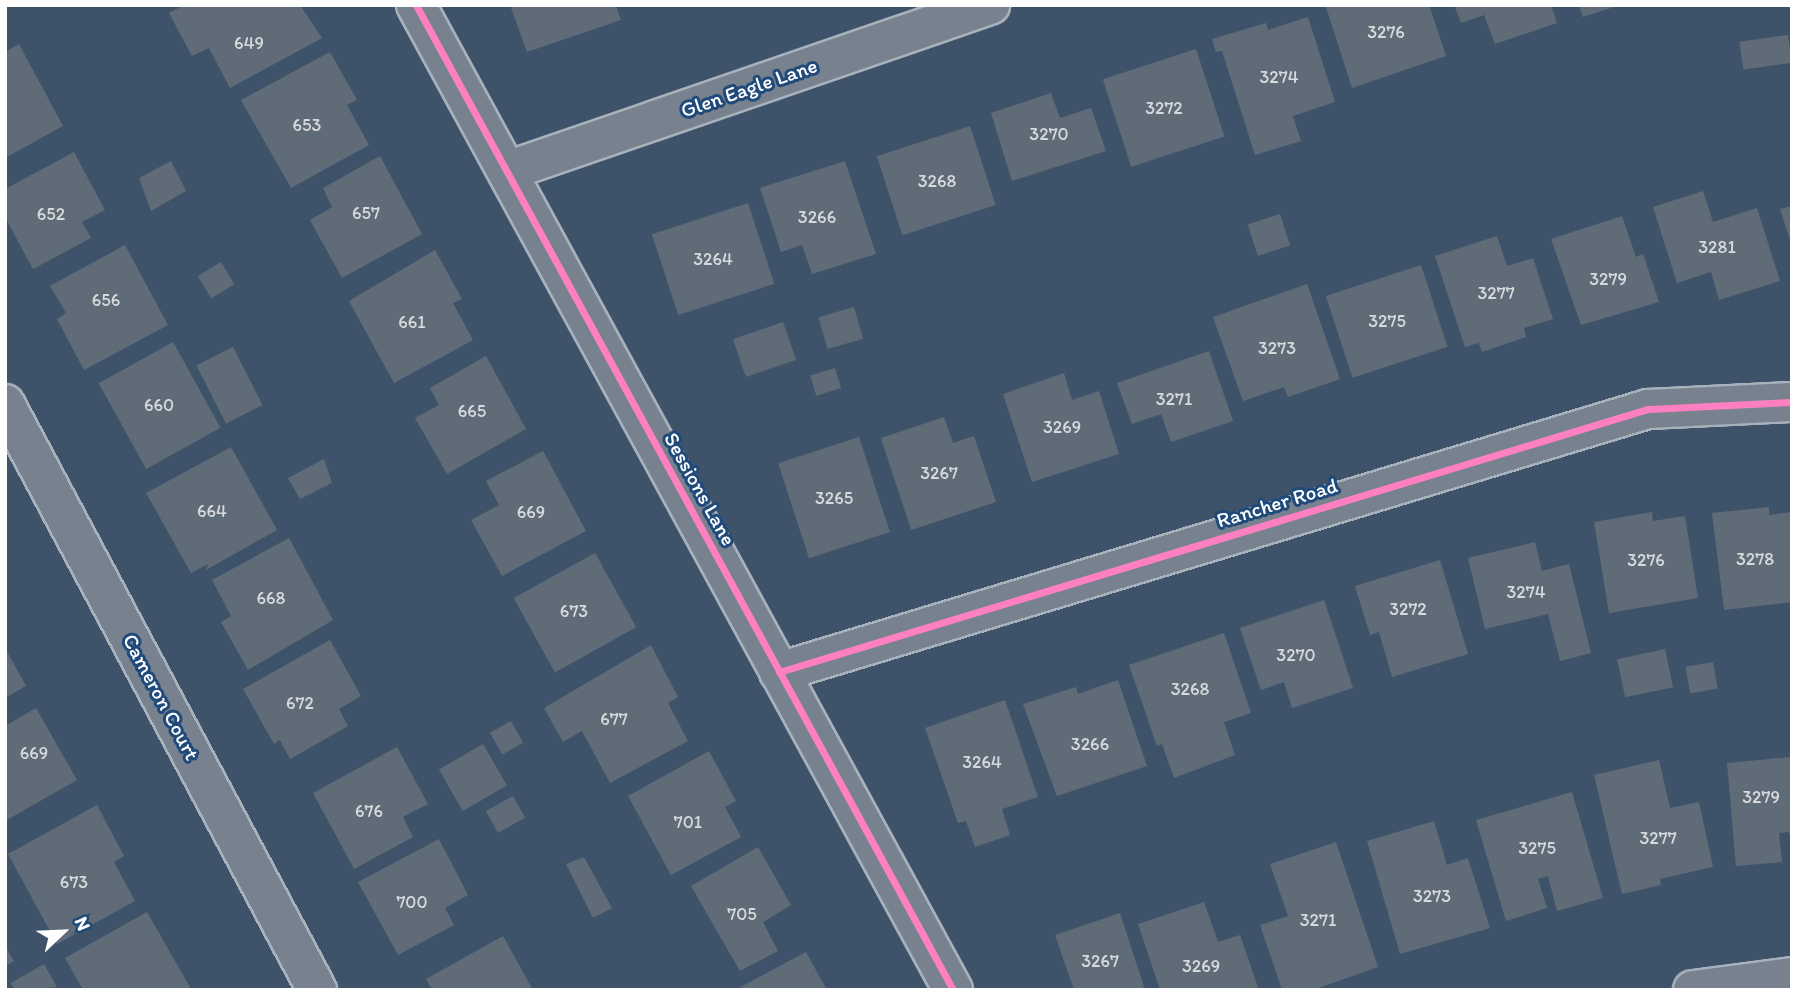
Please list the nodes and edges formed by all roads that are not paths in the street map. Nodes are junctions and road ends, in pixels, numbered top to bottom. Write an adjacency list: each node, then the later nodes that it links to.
1 (416, 5): 3 (street, Sessions Lane)
2 (990, 5): 3 (street, Glen Eagle Lane)
3 (507, 171): 6 (street, Sessions Lane)
4 (1792, 402): 6 (street, Rancher Road)
5 (5, 404): 8 (street, Cameron Court)
6 (779, 671): 9 (street, Sessions Lane)
7 (1792, 977): 10 (street)
8 (317, 990)
9 (953, 990)
10 (1693, 990)

